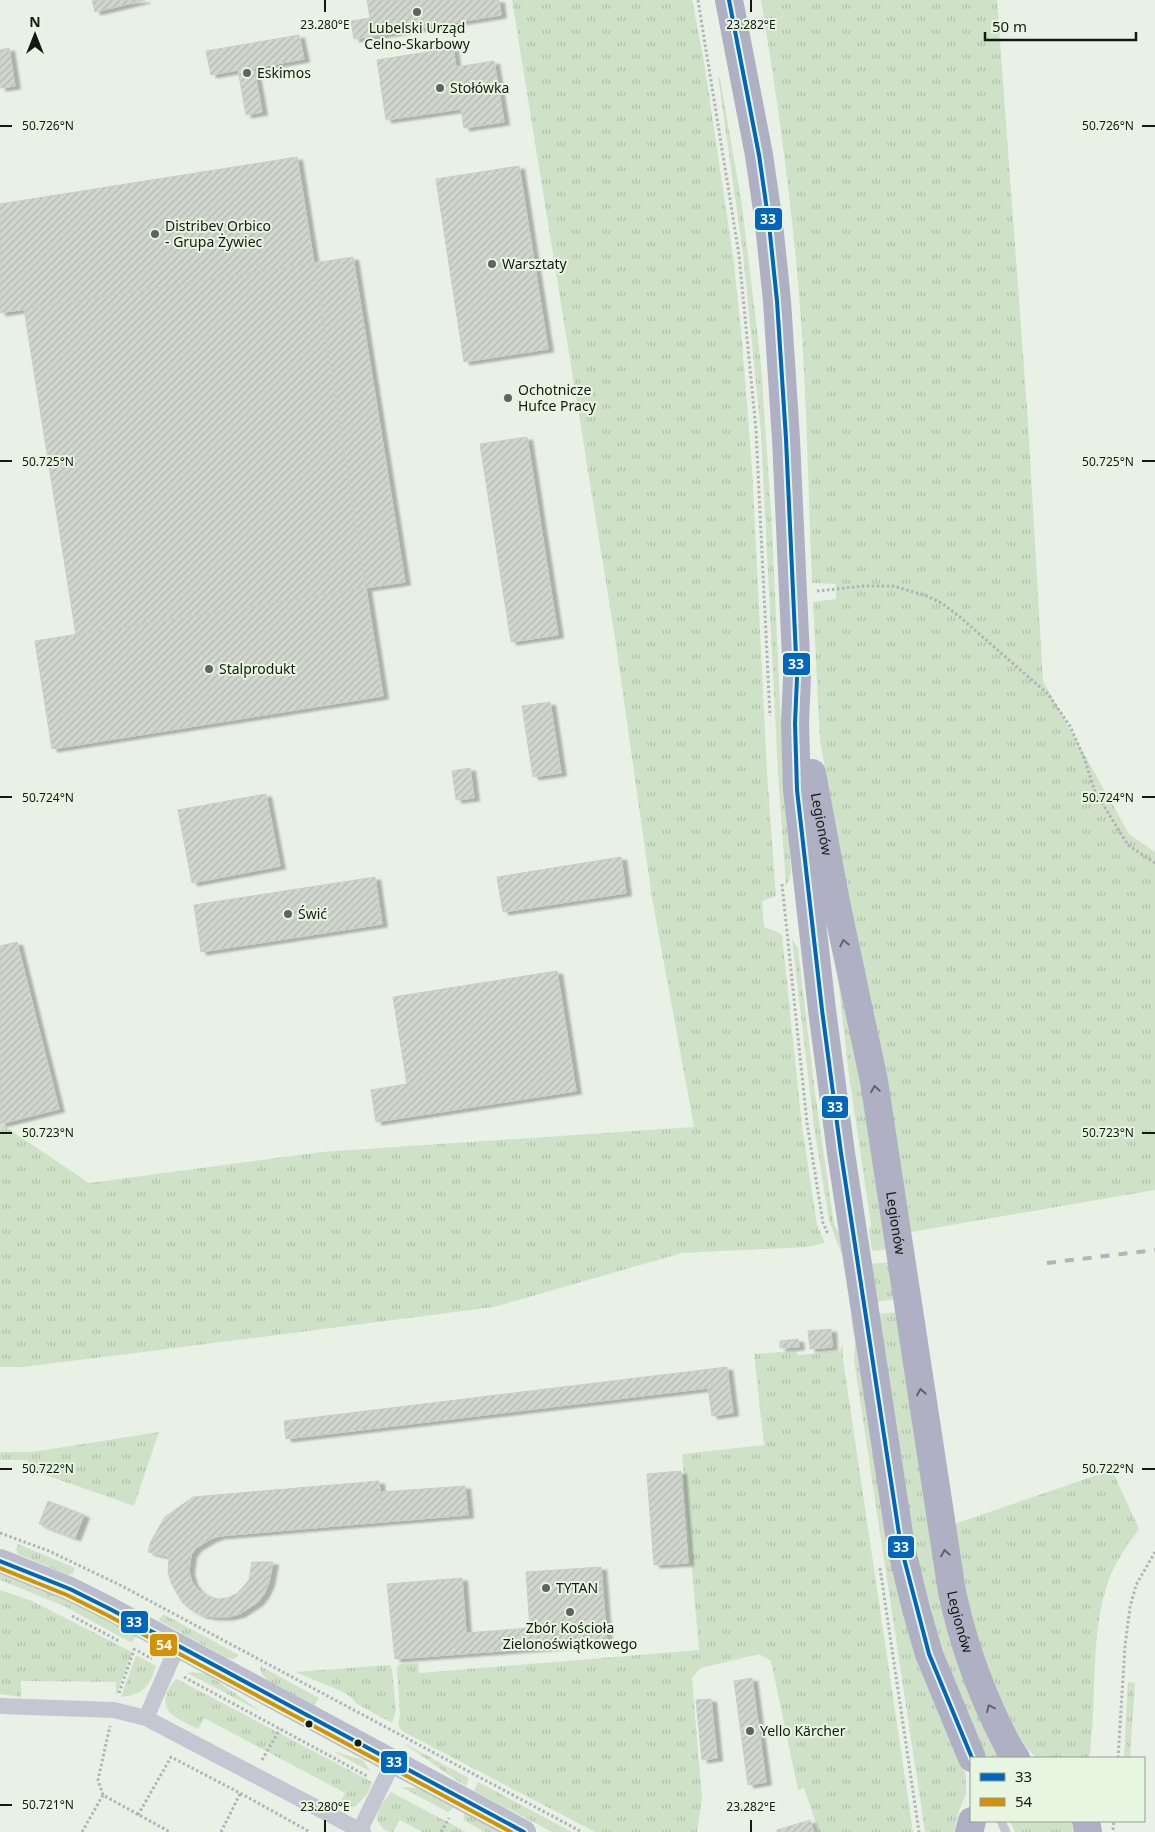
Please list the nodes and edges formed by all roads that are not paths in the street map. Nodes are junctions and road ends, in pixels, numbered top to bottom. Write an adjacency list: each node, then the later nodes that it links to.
1 (729, 0): 2 (highway, Legionów)
2 (797, 678): 7 (highway, Legionów); 8 (highway, Legionów, one-way to 2)
3 (0, 1561): 4 (street)
4 (178, 1645): 6 (street); 9 (street)
5 (0, 1706): 6 (street)
6 (146, 1718): 10 (street)
7 (972, 1757)
8 (1015, 1757)
9 (393, 1762): 10 (street); 11 (street)
10 (361, 1831)
11 (524, 1832)

